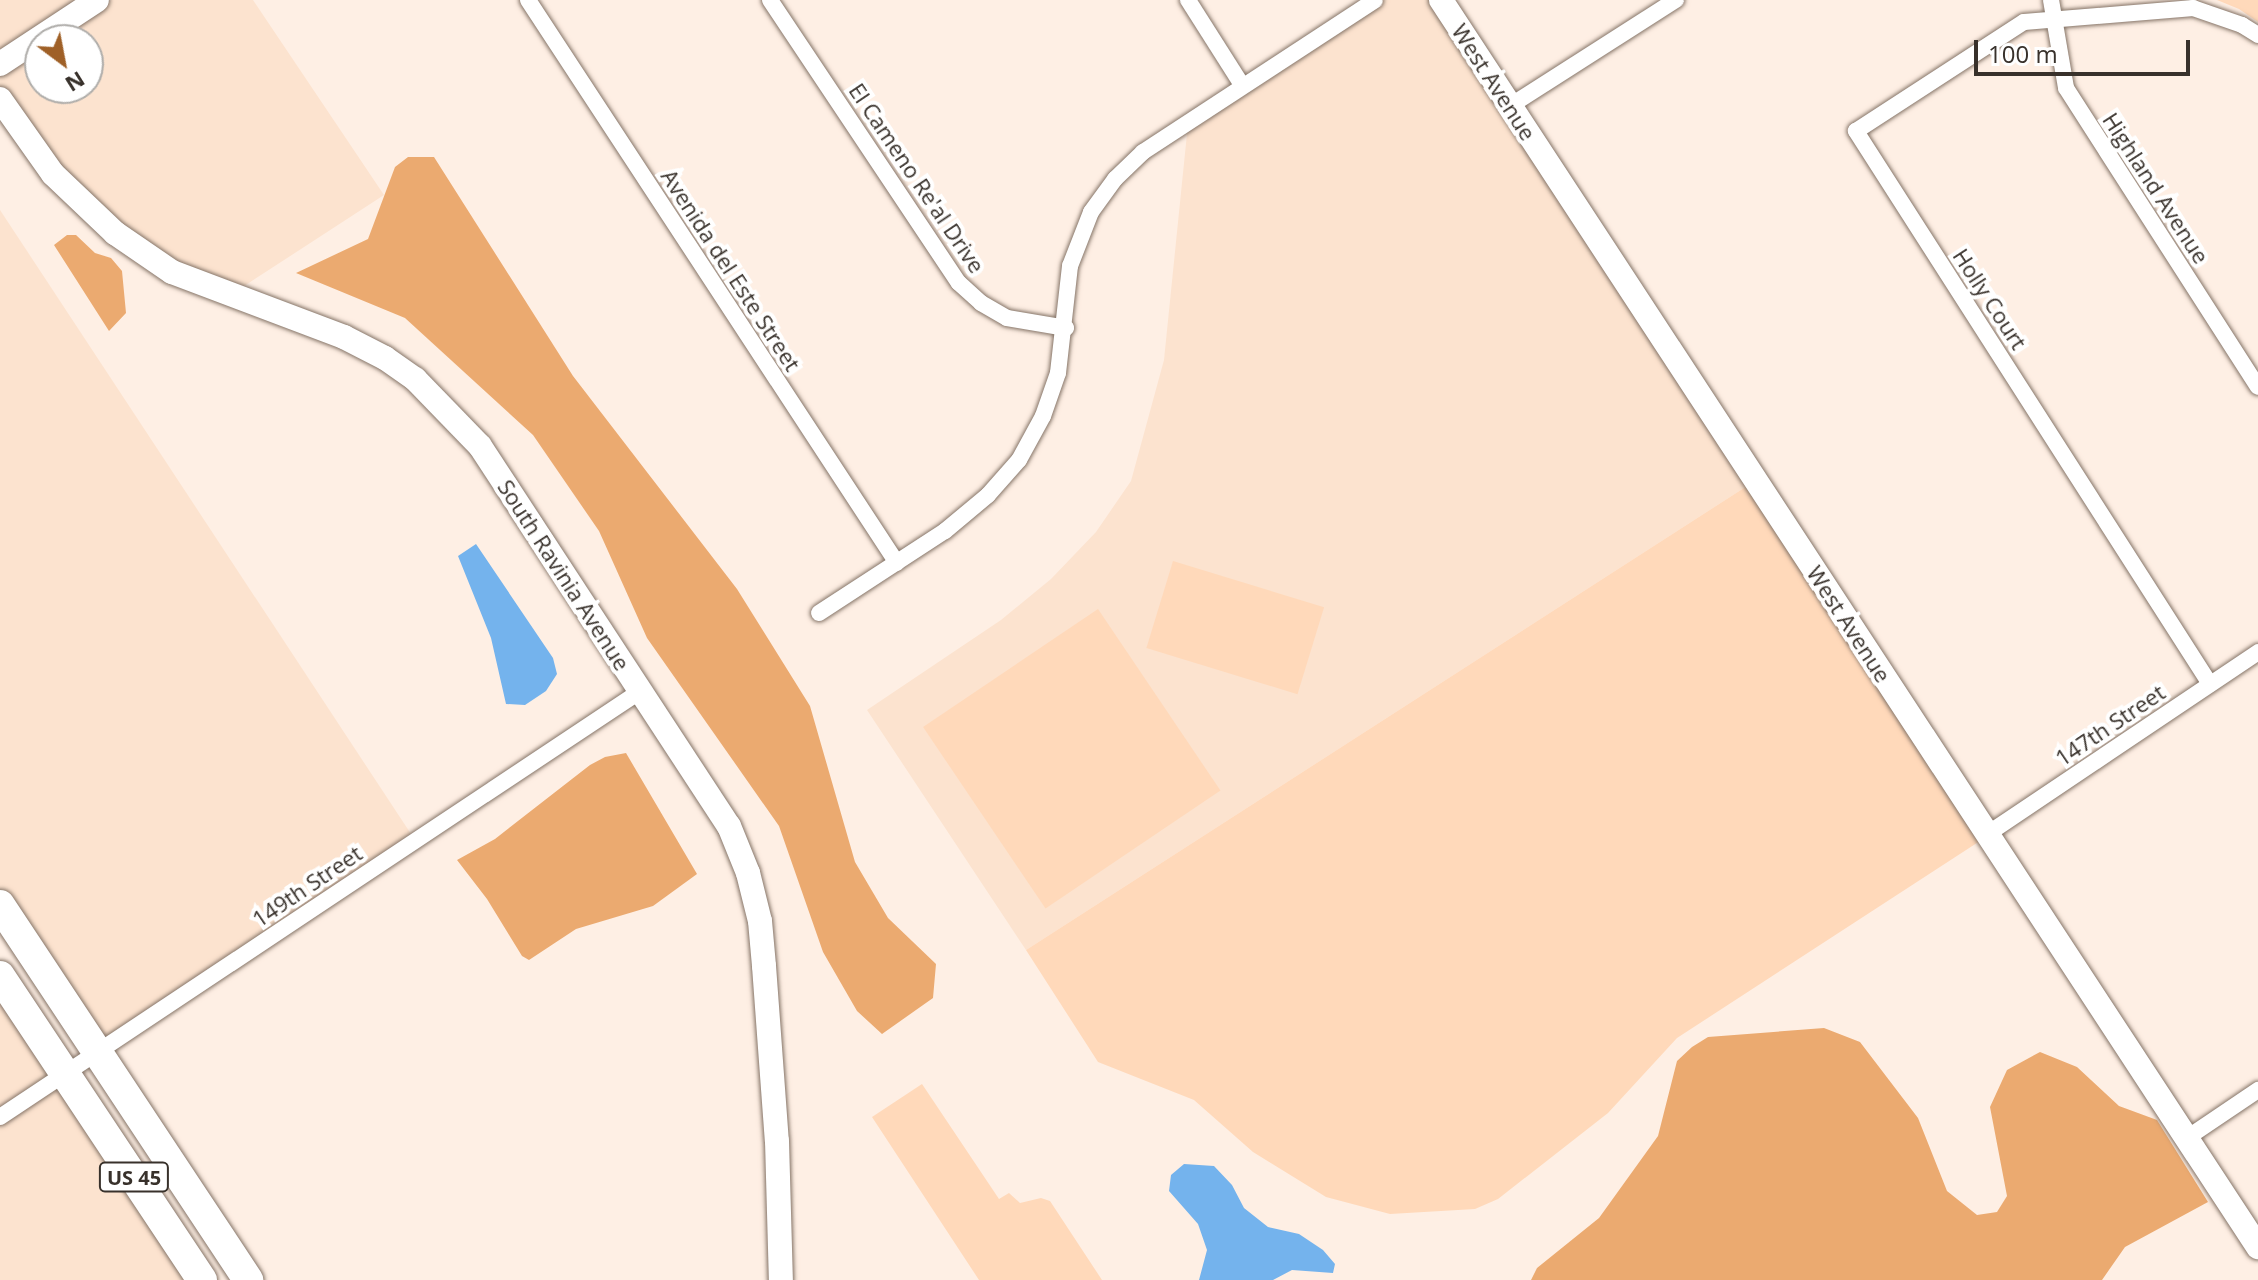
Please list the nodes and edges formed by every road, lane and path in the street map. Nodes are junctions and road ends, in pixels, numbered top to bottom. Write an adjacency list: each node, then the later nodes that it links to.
1 (97, 0): 11 (street)
2 (528, 0): 17 (street, Avenida del Este Street)
3 (770, 0): 15 (street, El Cameno Re'al Drive)
4 (1188, 0): 12 (street)
5 (1375, 0): 12 (street)
6 (1441, 0): 14 (street, West Avenue)
7 (1676, 0): 14 (street)
8 (2051, 0): 9 (street, Highland Avenue)
9 (2052, 18): 10 (street); 16 (street, Highland Avenue); 20 (street, Holly Court)
10 (2258, 35)
11 (0, 64)
12 (1242, 85): 15 (street)
13 (0, 99): 21 (street, South Ravinia Avenue)
14 (1510, 106): 22 (street, West Avenue)
15 (1066, 328): 17 (street)
16 (2258, 387)
17 (897, 563): 18 (street)
18 (819, 613)
19 (2258, 652): 20 (street, 147th Street)
20 (2210, 684): 22 (street, 147th Street)
21 (639, 692): 25 (street, 149th Street); 33 (street, South Ravinia Avenue)
22 (1986, 835): 29 (street, West Avenue)
23 (0, 905): 25 (highway, US 45)
24 (0, 976): 26 (highway, US 45)
25 (99, 1052): 26 (street, 149th Street); 32 (highway, US 45)
26 (66, 1074): 28 (street, 149th Street); 31 (highway, US 45)
27 (2258, 1090): 29 (street)
28 (0, 1117)
29 (2187, 1138): 30 (street, West Avenue)
30 (2258, 1247)
31 (202, 1280)
32 (248, 1280)
33 (781, 1280)

